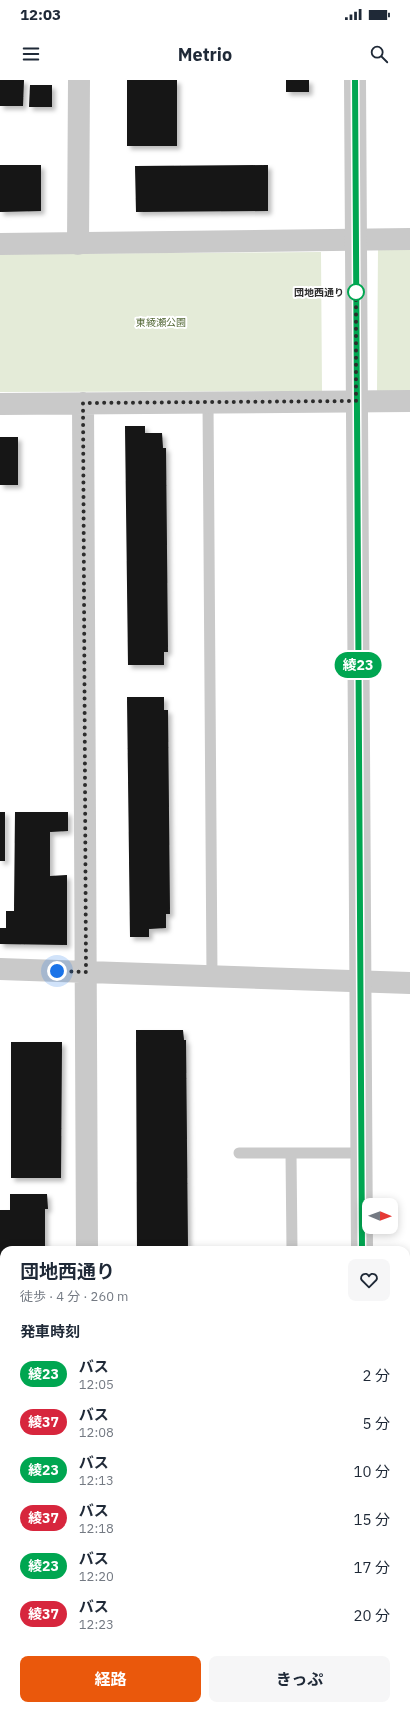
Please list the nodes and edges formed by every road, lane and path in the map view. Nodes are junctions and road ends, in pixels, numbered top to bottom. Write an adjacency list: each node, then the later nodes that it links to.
1 (79, 80): 6 (street)
2 (355, 80): 4 (street)
3 (410, 239): 4 (street)
4 (356, 240): 6 (street); 8 (street)
5 (0, 244): 6 (street)
6 (78, 244)
7 (410, 400): 8 (street)
8 (356, 401): 9 (street); 15 (street)
9 (208, 402): 10 (street); 14 (lane)
10 (83, 403): 11 (street); 13 (street)
11 (0, 404)
12 (0, 969): 13 (street)
13 (86, 972): 14 (street); 20 (street)
14 (212, 976): 15 (street)
15 (359, 982): 16 (street); 19 (street)
16 (410, 983)
17 (238, 1153): 18 (lane)
18 (291, 1153): 19 (lane); 21 (lane)
19 (361, 1153): 22 (street)
20 (87, 1246)
21 (292, 1246)
22 (362, 1246)

